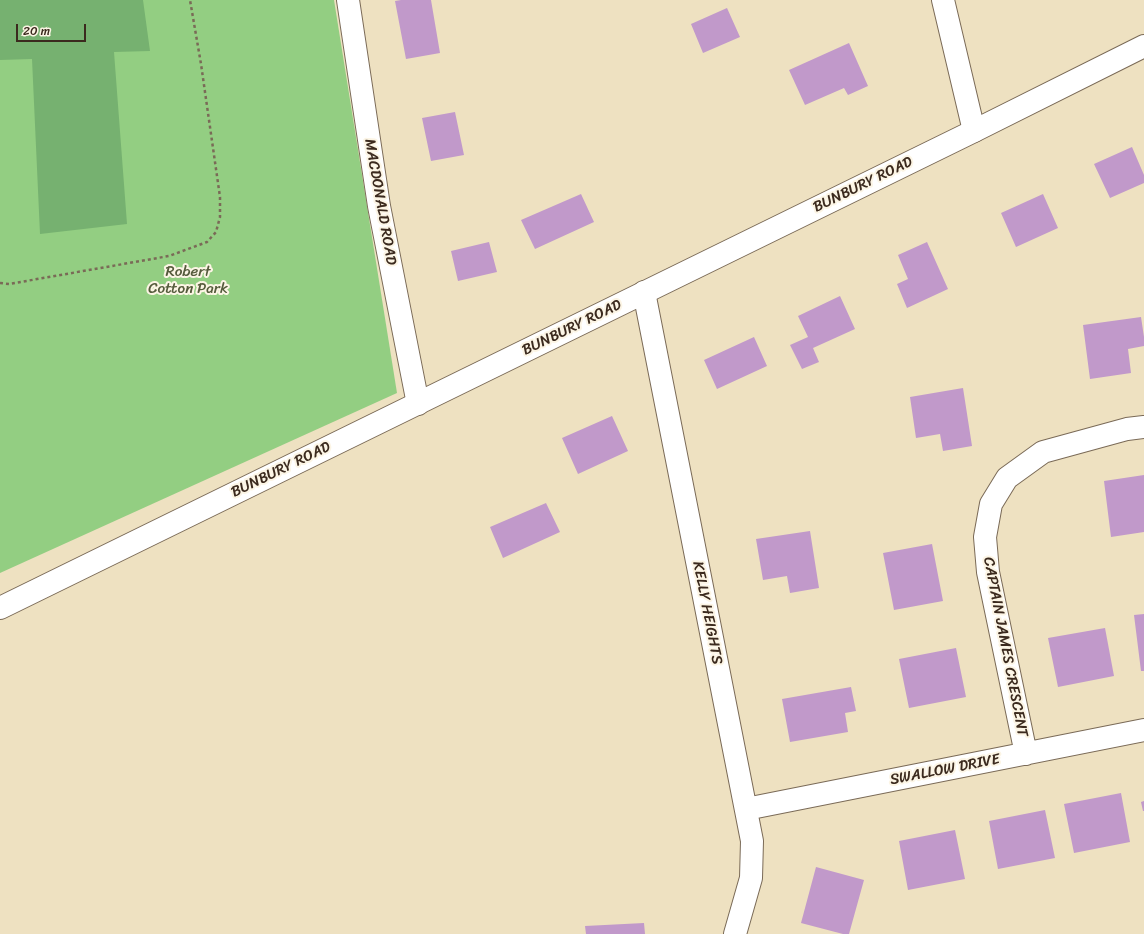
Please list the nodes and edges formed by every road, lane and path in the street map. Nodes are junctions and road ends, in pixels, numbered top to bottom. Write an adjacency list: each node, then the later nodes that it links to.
1 (190, 0): 6 (path)
2 (348, 0): 8 (street, MACDONALD ROAD)
3 (943, 0): 5 (street)
4 (1144, 46): 5 (street, BUNBURY ROAD)
5 (974, 131): 7 (street, BUNBURY ROAD)
6 (0, 283)
7 (644, 292): 8 (street, BUNBURY ROAD); 13 (street, KELLY HEIGHTS)
8 (418, 404): 10 (street, BUNBURY ROAD)
9 (1144, 427): 12 (street, CAPTAIN JAMES CRESCENT)
10 (0, 608)
11 (1144, 730): 12 (street, SWALLOW DRIVE)
12 (1026, 754): 13 (street, SWALLOW DRIVE)
13 (746, 809): 14 (street, KELLY HEIGHTS)
14 (735, 934)

